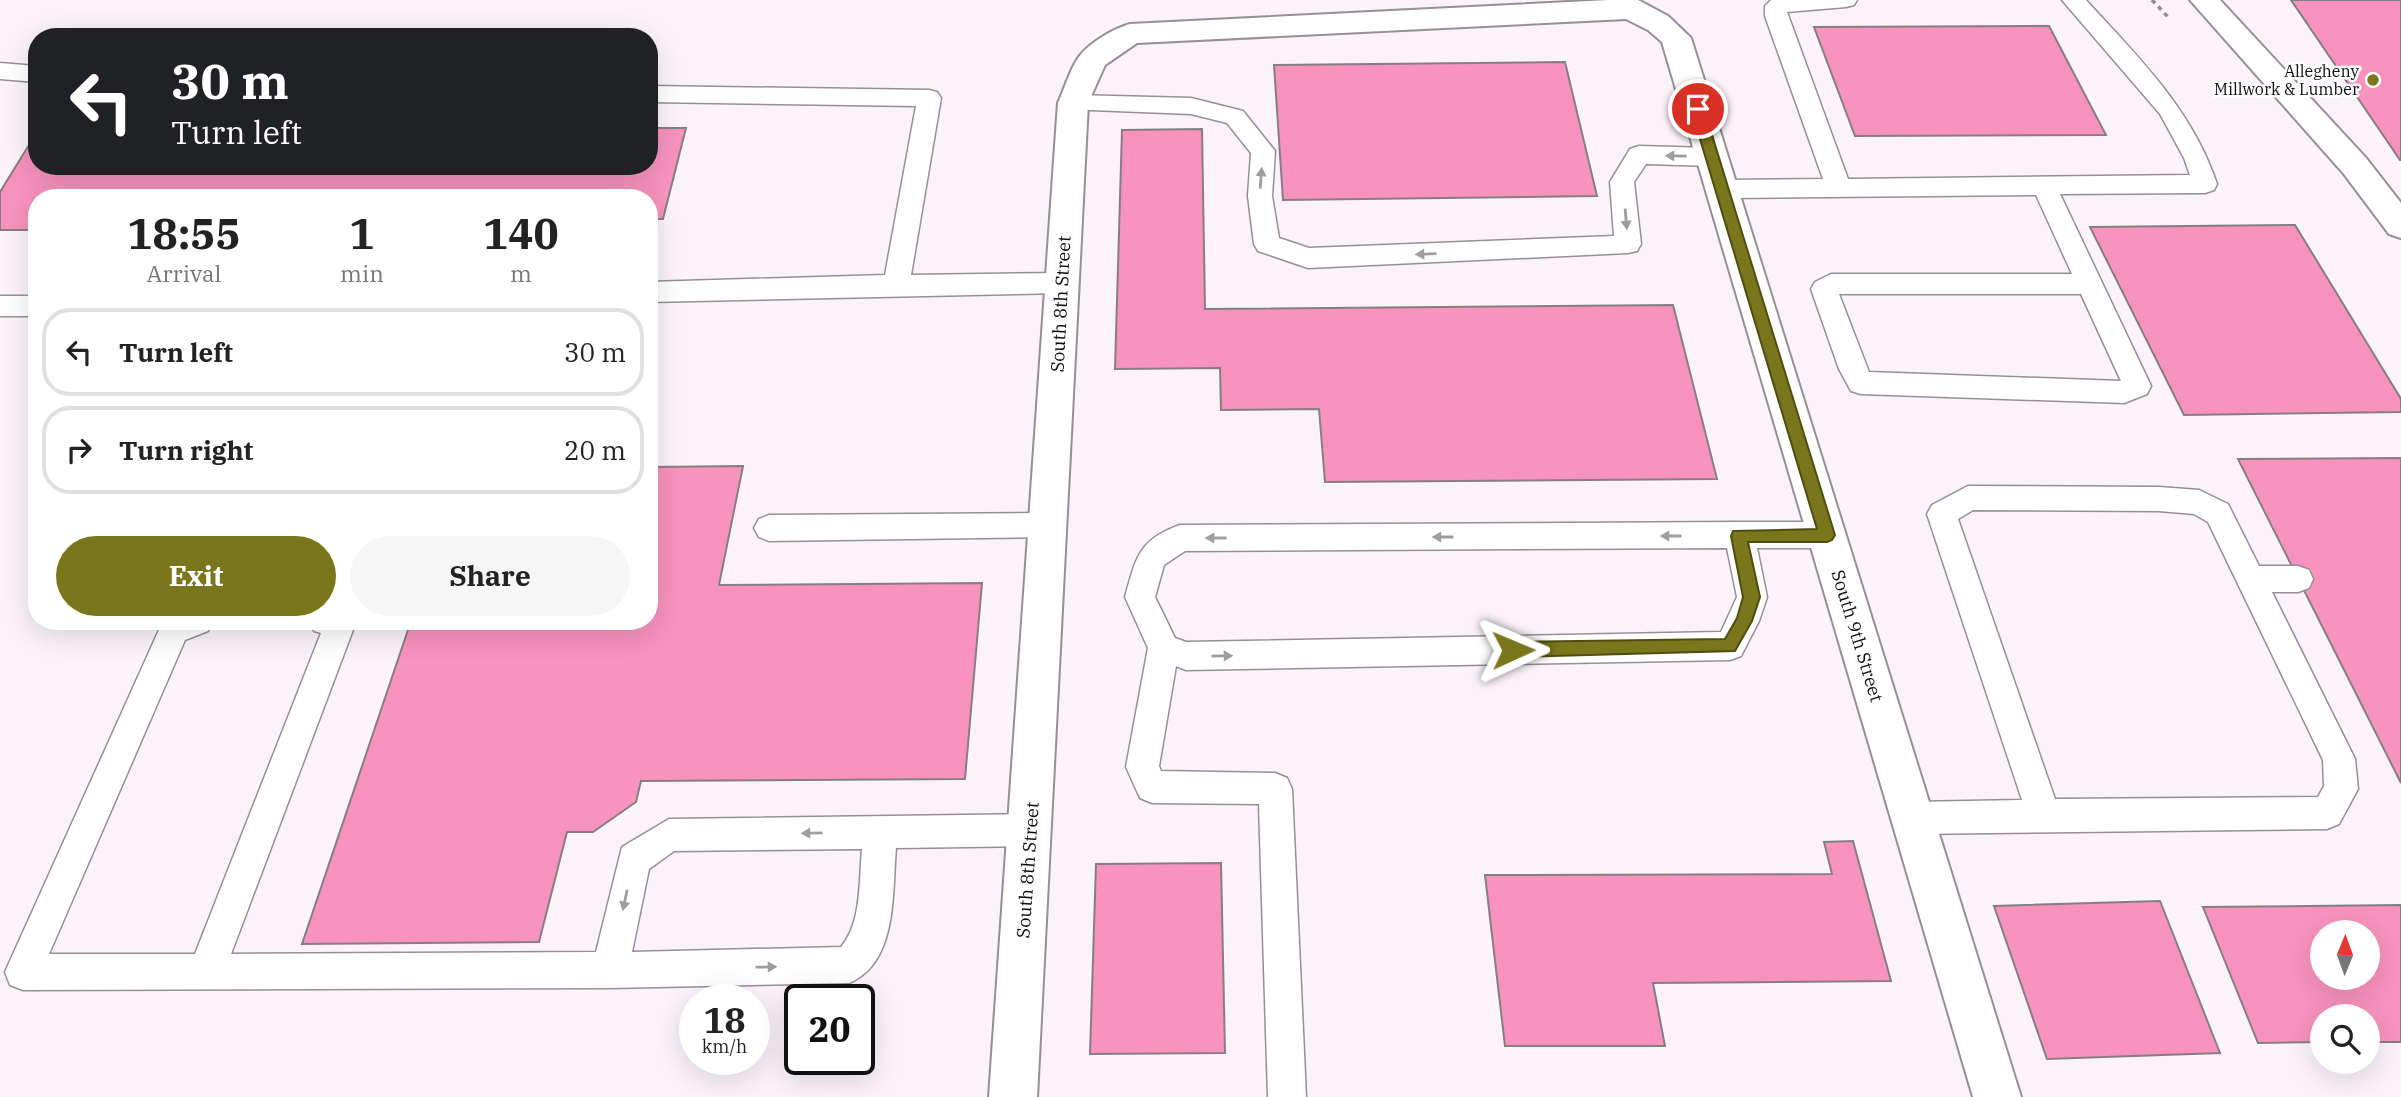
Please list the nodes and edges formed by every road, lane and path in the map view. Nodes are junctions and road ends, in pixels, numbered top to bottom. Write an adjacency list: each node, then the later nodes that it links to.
1 (1846, 0): 11 (lane)
2 (2073, 0): 10 (lane)
3 (2204, 0): 12 (street)
4 (1627, 4): 8 (street, South 8th Street); 9 (street, South 9th Street)
5 (0, 71): 6 (lane)
6 (28, 73)
7 (658, 94): 15 (lane)
8 (1073, 103): 9 (lane, one-way to 8); 13 (street, South 8th Street)
9 (1717, 173): 11 (lane); 21 (street, South 9th Street)
10 (2044, 186): 11 (lane); 14 (lane)
11 (1839, 188)
12 (2401, 226)
13 (1062, 283): 15 (lane); 19 (street, South 8th Street)
14 (2090, 284): 14 (lane)
15 (896, 285): 16 (lane)
16 (658, 292)
17 (0, 306): 18 (lane)
18 (28, 306)
19 (1048, 524): 20 (lane); 30 (street, South 8th Street)
20 (769, 528)
21 (1827, 535): 22 (lane); 29 (street, South 9th Street)
22 (1739, 536): 27 (lane, one-way to 22); 27 (lane, one-way to 27)
23 (2250, 579): 24 (lane); 28 (lane); 28 (lane)
24 (2298, 579)
25 (174, 630): 33 (lane)
26 (338, 630): 33 (lane)
27 (1164, 648): 35 (lane)
28 (2045, 816): 29 (lane)
29 (1912, 818): 36 (street, South 9th Street)
30 (1030, 830): 31 (lane); 34 (street, South 8th Street)
31 (880, 832): 32 (lane, one-way to 32); 32 (lane, one-way to 31)
32 (610, 970): 33 (lane)
33 (206, 972)
34 (1013, 1097)
35 (1287, 1097)
36 (1997, 1097)

